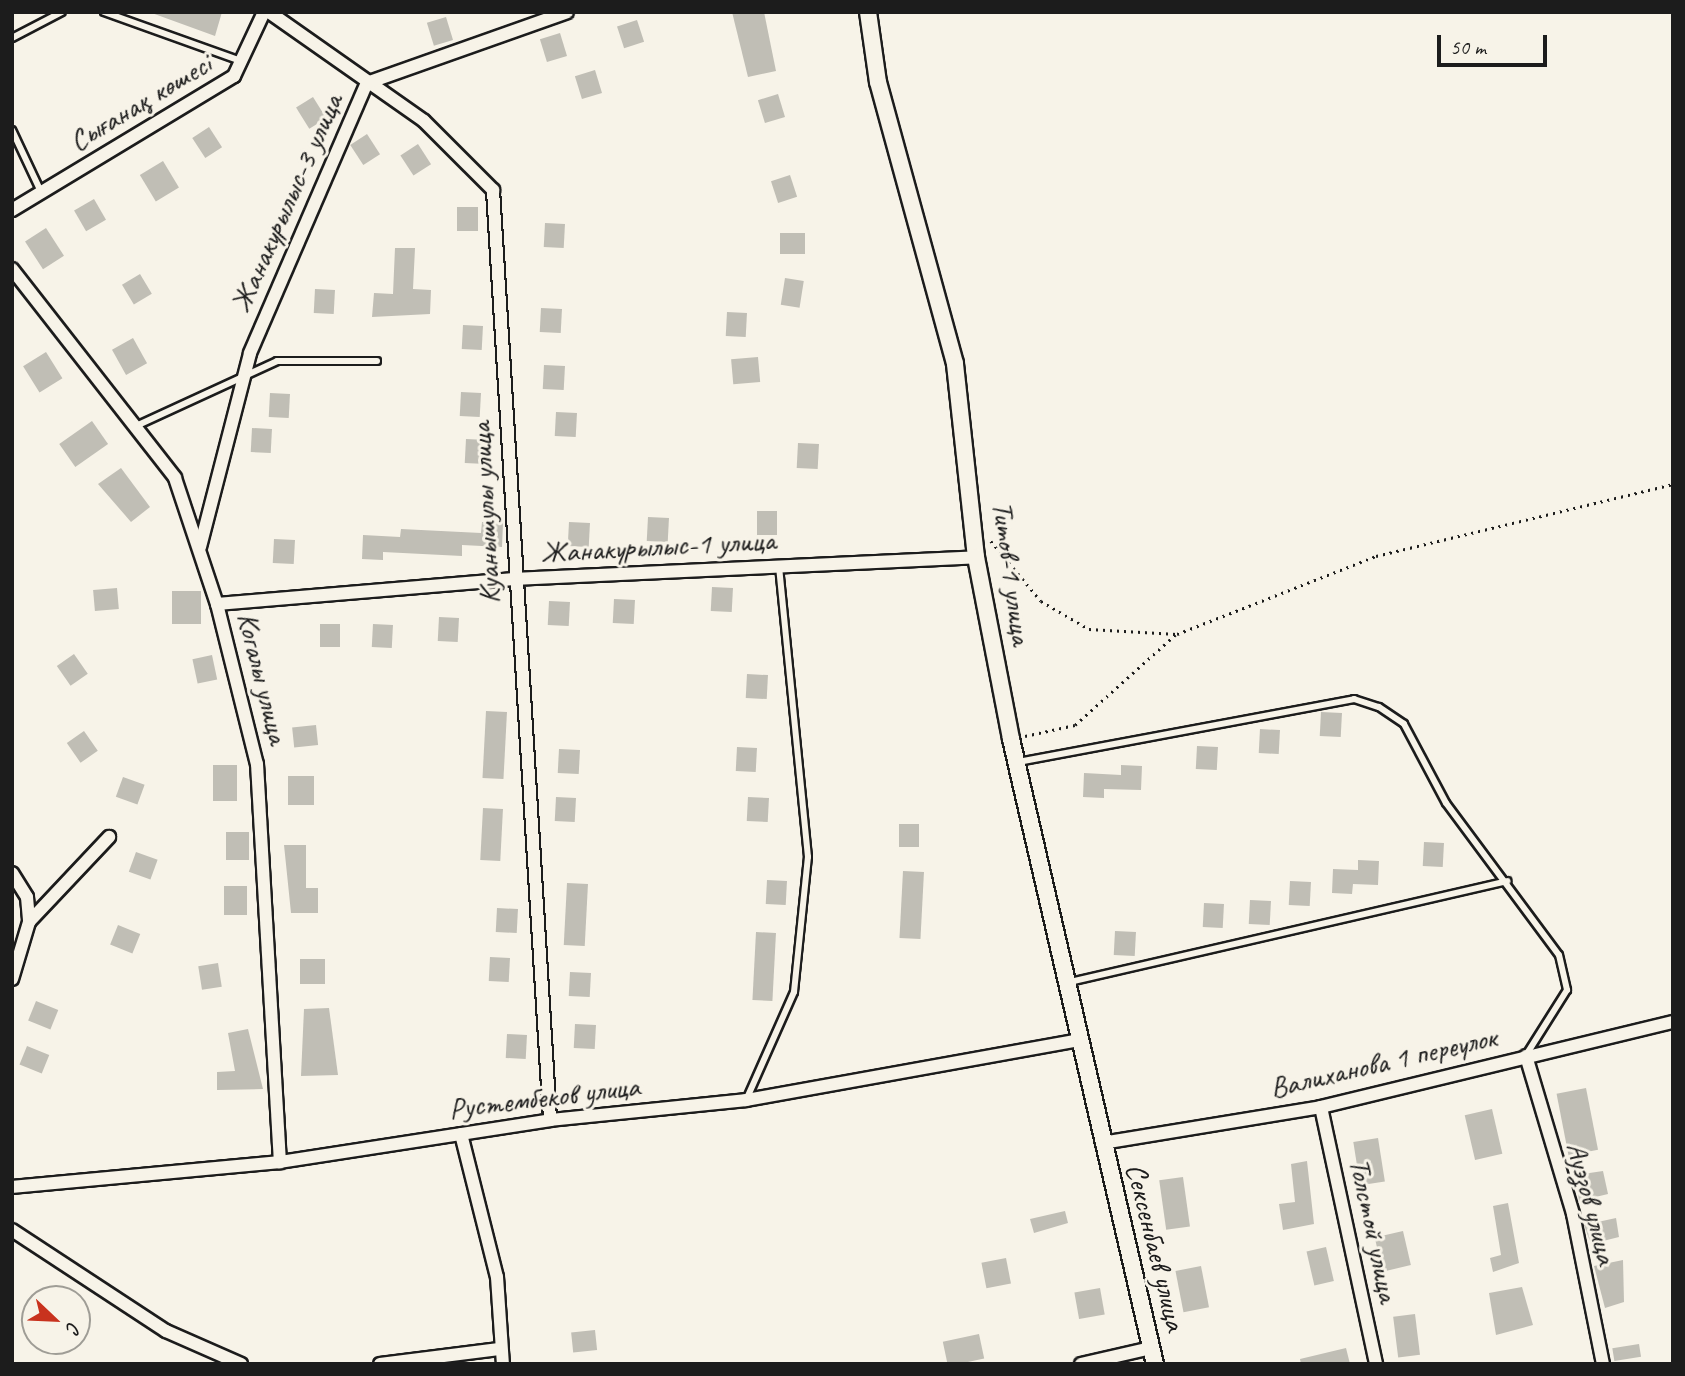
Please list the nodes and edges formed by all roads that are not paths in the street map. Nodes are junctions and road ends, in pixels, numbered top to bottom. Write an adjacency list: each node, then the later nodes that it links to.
1 (62, 12): 6 (lane)
2 (104, 12): 7 (lane)
3 (267, 12): 7 (street, Сығанақ көшесі); 8 (street, Куанышулы улица)
4 (567, 12): 8 (street, Жанакурылыс-3 улица)
5 (868, 12): 17 (street, Титов-1 улица)
6 (12, 38)
7 (241, 61): 10 (street, Сығанақ көшесі)
8 (367, 83): 14 (street, Жанакурылыс-3 улица); 19 (street, Куанышулы улица)
9 (12, 130): 10 (lane)
10 (41, 192): 11 (street, Сығанақ көшесі)
11 (12, 210)
12 (12, 269): 15 (street, Когалы улица)
13 (377, 361): 14 (lane)
14 (245, 372): 15 (lane); 16 (street, Жанакурылыс-3 улица)
15 (136, 426): 16 (street, Когалы улица)
16 (200, 548): 20 (street, Когалы улица)
17 (976, 557): 18 (street, Жанакурылыс-1 улица); 21 (street, Титов-1 улица)
18 (779, 567): 19 (street, Жанакурылыс-1 улица); 31 (lane)
19 (514, 579): 20 (street, Жанакурылыс-1 улица); 33 (street, Куанышулы улица)
20 (217, 604): 36 (street, Когалы улица)
21 (1016, 763): 24 (lane); 27 (street, Титов-1 улица)
22 (110, 836): 25 (street)
23 (12, 873): 25 (street)
24 (1508, 881): 27 (lane); 30 (lane)
25 (29, 922): 26 (street)
26 (12, 979)
27 (1066, 983): 29 (street, Титов-1 улица)
28 (1673, 1022): 30 (street, Валиханова 1 переулок)
29 (1079, 1040): 31 (street, Рустембеков улица); 35 (street, Титов-1 улица)
30 (1525, 1056): 32 (street, Валиханова 1 переулок); 46 (street, Ауэзов улица)
31 (746, 1100): 33 (street, Рустембеков улица)
32 (1321, 1107): 35 (street, Валиханова 1 переулок); 45 (street, Толстой улица)
33 (550, 1120): 34 (street, Рустембеков улица)
34 (461, 1134): 36 (street, Рустембеков улица); 39 (street)
35 (1102, 1143): 40 (street, Сексенбаев улица)
36 (280, 1163): 37 (street, Рустембеков улица)
37 (12, 1187)
38 (12, 1230): 41 (street)
39 (499, 1349): 42 (street); 43 (street)
40 (1153, 1356): 44 (street)
41 (241, 1364)
42 (380, 1364)
43 (503, 1364)
44 (1081, 1364)
45 (1376, 1364)
46 (1603, 1364)

